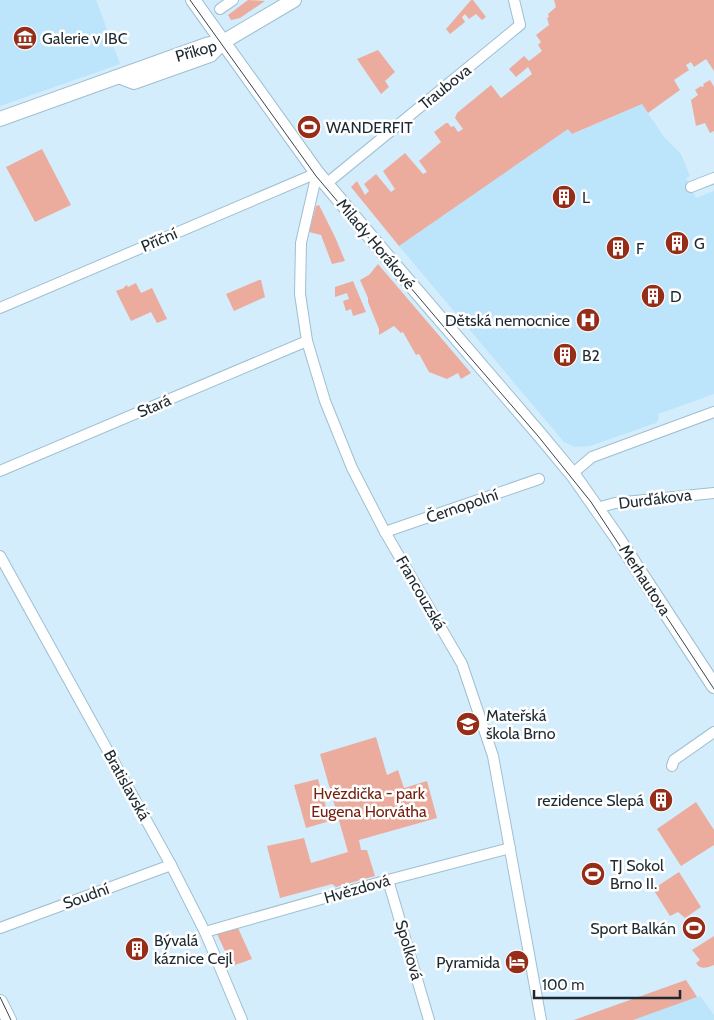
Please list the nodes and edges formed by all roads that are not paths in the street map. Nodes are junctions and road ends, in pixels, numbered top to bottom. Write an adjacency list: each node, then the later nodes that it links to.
1 (193, 0): 6 (street, Milady Horákové)
2 (233, 0): 5 (street)
3 (294, 0): 6 (street, Příkop)
4 (514, 0): 9 (street, Traubova)
5 (220, 9)
6 (223, 42): 7 (street, Příkop); 9 (street, Milady Horákové)
7 (0, 119)
8 (714, 178): 10 (street)
9 (322, 179): 11 (street, Příční); 12 (street, Francouzská); 15 (street, Milady Horákové)
10 (691, 187)
11 (0, 308)
12 (308, 340): 14 (street, Stará); 19 (street, Francouzská)
13 (714, 412): 15 (street)
14 (0, 471)
15 (573, 475): 18 (street, Merhautova)
16 (539, 479): 19 (street, Černopolní)
17 (714, 492): 18 (street, Durďákova)
18 (597, 508): 21 (street, Merhautova)
19 (385, 532): 24 (street, Francouzská)
20 (0, 556): 25 (street, Bratislavská)
21 (714, 686)
22 (714, 732): 23 (street)
23 (672, 766)
24 (510, 848): 26 (street, Hvězdová); 33 (street, Francouzská)
25 (171, 865): 27 (street, Soudní); 28 (street, Bratislavská)
26 (388, 880): 28 (street, Hvězdová); 32 (street, Spolková)
27 (0, 928)
28 (205, 932): 31 (street, Bratislavská)
29 (0, 1002): 30 (street)
30 (9, 1020)
31 (242, 1020)
32 (429, 1020)
33 (541, 1020)

